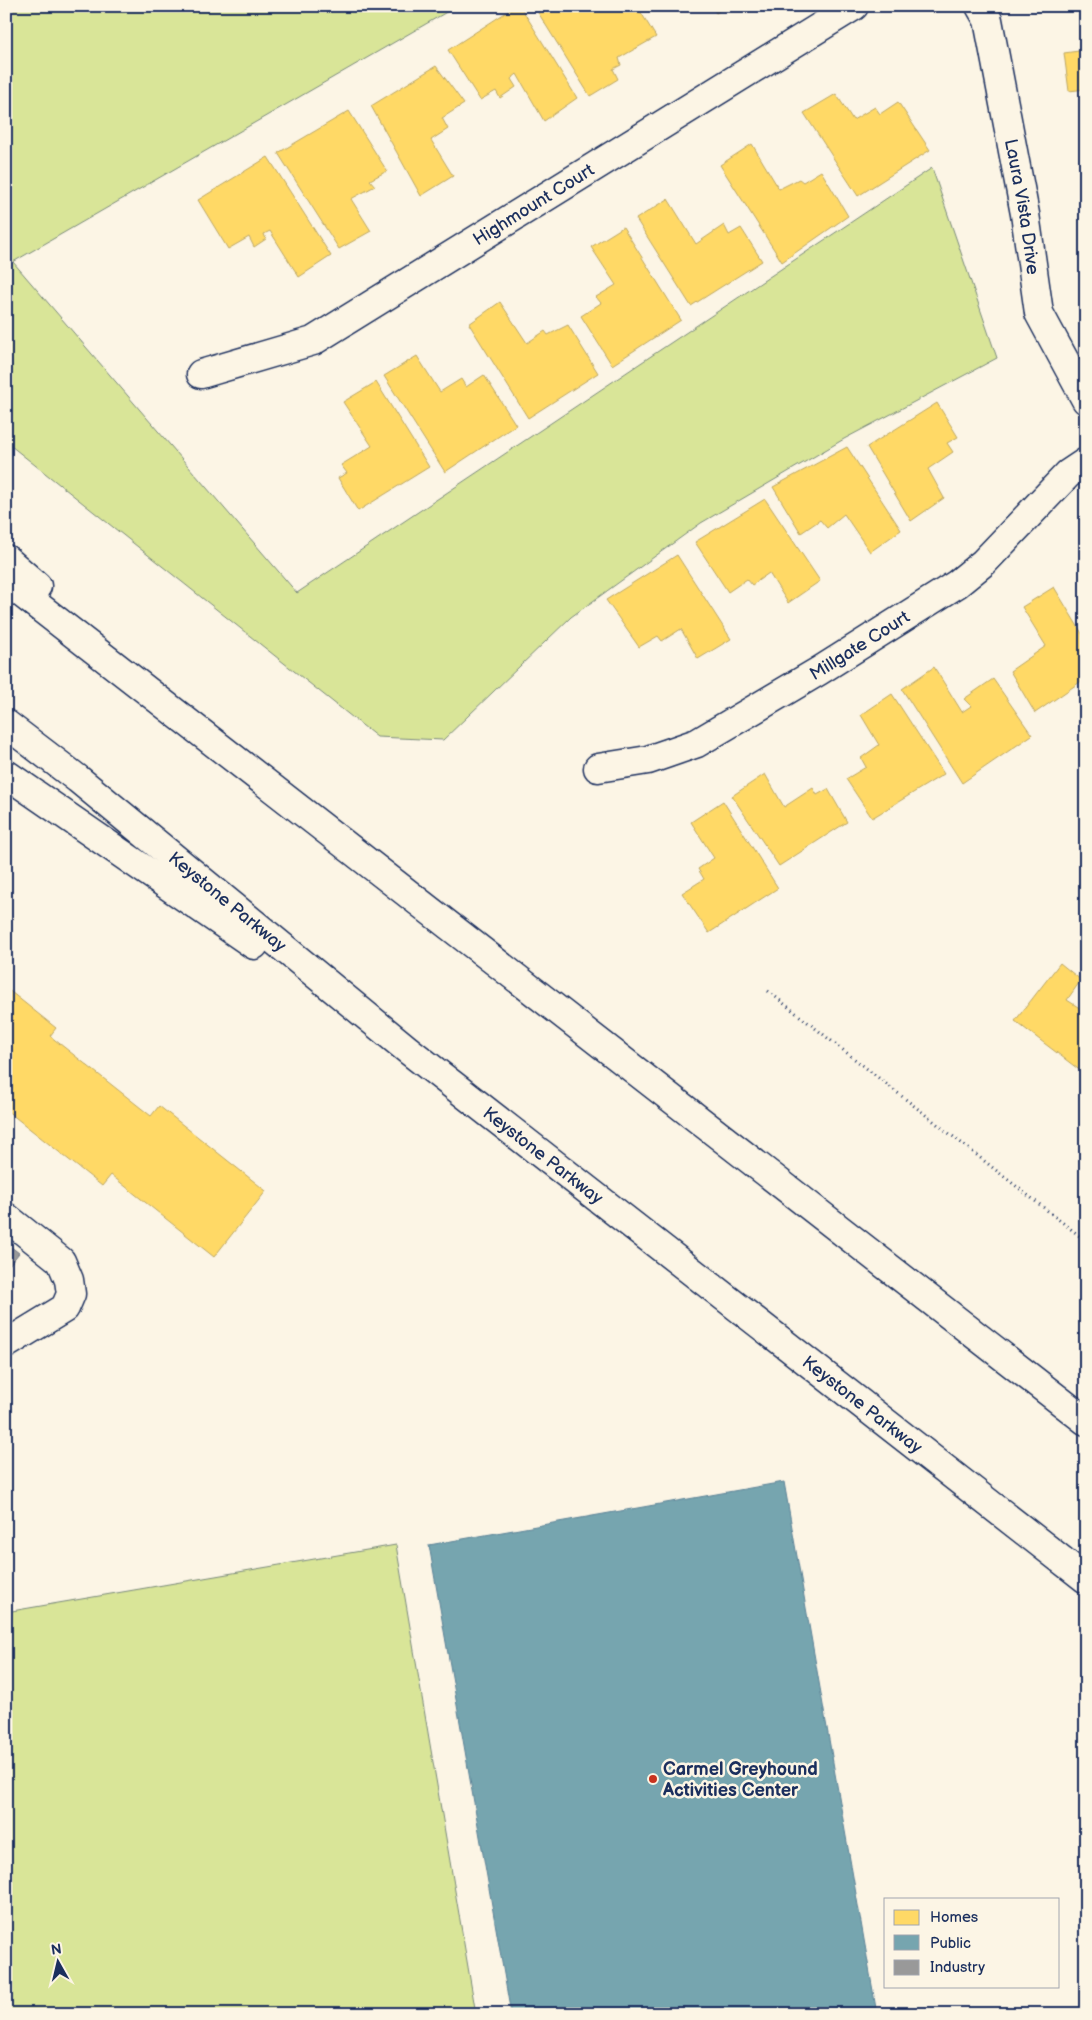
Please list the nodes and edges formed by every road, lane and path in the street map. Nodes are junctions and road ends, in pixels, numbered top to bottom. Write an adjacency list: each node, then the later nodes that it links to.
1 (854, 6): 3 (main road, Highmount Court)
2 (980, 6): 4 (main road, Laura Vista Drive)
3 (201, 374)
4 (1086, 400)
5 (1086, 462): 9 (main road, Millgate Court)
6 (6, 559): 11 (main road)
7 (6, 580): 11 (main road)
8 (6, 724): 13 (main road, Keystone Parkway)
9 (598, 768)
10 (6, 774): 13 (main road)
11 (262, 779): 17 (main road)
12 (768, 991): 15 (path)
13 (408, 1050): 18 (main road, Keystone Parkway)
14 (6, 1217): 16 (main road)
15 (1086, 1241)
16 (6, 1344)
17 (1086, 1421)
18 (1086, 1579)

